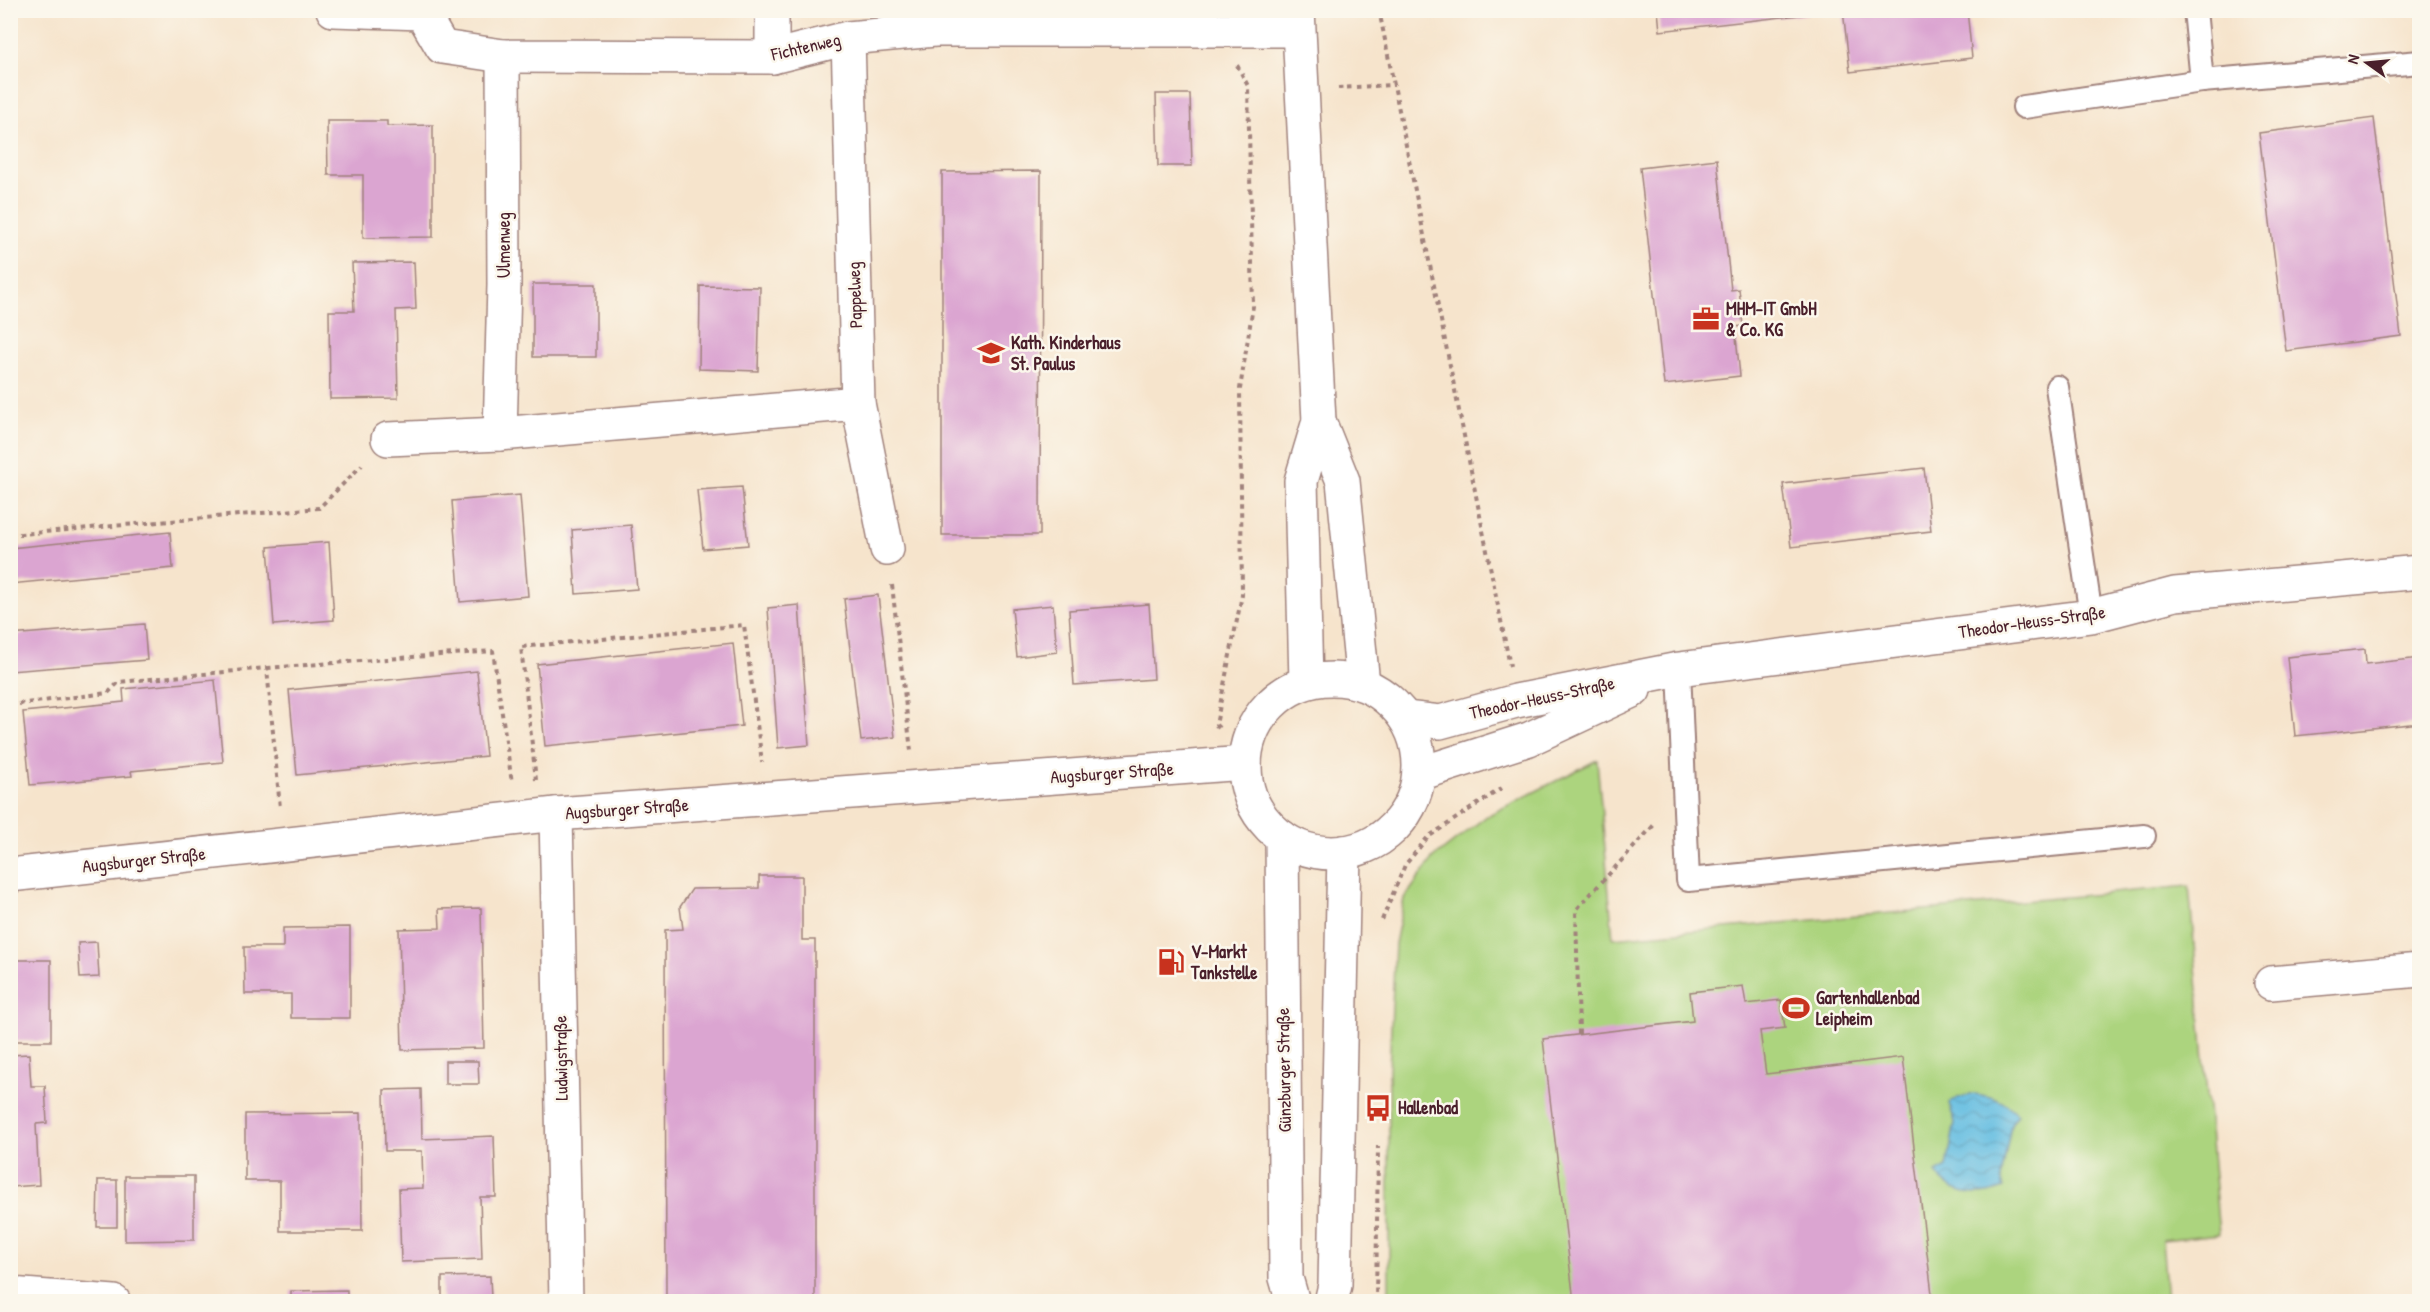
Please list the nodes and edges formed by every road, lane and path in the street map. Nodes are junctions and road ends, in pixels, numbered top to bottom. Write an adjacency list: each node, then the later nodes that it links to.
1 (333, 10): 5 (street, Fichtenweg)
2 (772, 10): 10 (street)
3 (1379, 10): 13 (path)
4 (2195, 10): 12 (lane)
5 (422, 12): 9 (street, Fichtenweg)
6 (1298, 20): 7 (street, Fichtenweg); 14 (street)
7 (1234, 30): 8 (street, Fichtenweg); 32 (path)
8 (848, 38): 10 (street, Fichtenweg); 17 (street, Pappelweg)
9 (503, 56): 10 (street, Fichtenweg); 19 (street, Ulmenweg)
10 (772, 57)
11 (2420, 62): 12 (lane)
12 (2202, 81): 15 (lane)
13 (1394, 85): 14 (path); 29 (path)
14 (1301, 91): 18 (street)
15 (2024, 107)
16 (2057, 387): 24 (lane)
17 (858, 403): 19 (street); 22 (street, Pappelweg)
18 (1319, 421): 27 (street); 28 (street)
19 (500, 434): 20 (street)
20 (388, 438): 21 (path)
21 (10, 535)
22 (887, 549): 35 (path)
23 (2420, 572): 24 (street, Theodor-Heuss-Straße)
24 (2091, 616): 26 (street, Theodor-Heuss-Straße)
25 (267, 668): 30 (path); 38 (path); 41 (path)
26 (1679, 669): 29 (street, Theodor-Heuss-Straße); 33 (street, Theodor-Heuss-Straße); 36 (lane)
27 (1306, 682): 28 (street); 32 (street)
28 (1363, 684): 31 (street)
29 (1516, 701): 31 (street, Theodor-Heuss-Straße)
30 (10, 705)
31 (1406, 718): 33 (street)
32 (1245, 763): 35 (street, Augsburger Straße); 40 (street)
33 (1419, 774): 42 (street)
34 (1508, 785): 44 (path)
35 (914, 788): 37 (street, Augsburger Straße)
36 (1684, 791): 39 (lane); 47 (path)
37 (767, 798): 38 (street, Augsburger Straße); 38 (path)
38 (538, 816): 41 (street, Augsburger Straße); 51 (street, Ludwigstraße)
39 (2144, 836)
40 (1282, 837): 42 (street); 52 (street, Günzburger Straße)
41 (284, 844): 43 (street, Augsburger Straße)
42 (1344, 852): 53 (street)
43 (10, 875)
44 (1380, 925)
45 (2420, 970): 46 (street)
46 (2271, 983)
47 (1579, 1035)
48 (1378, 1142): 54 (path)
49 (10, 1294): 50 (street)
50 (114, 1302)
51 (566, 1302)
52 (1293, 1302)
53 (1331, 1302)
54 (1376, 1302)

